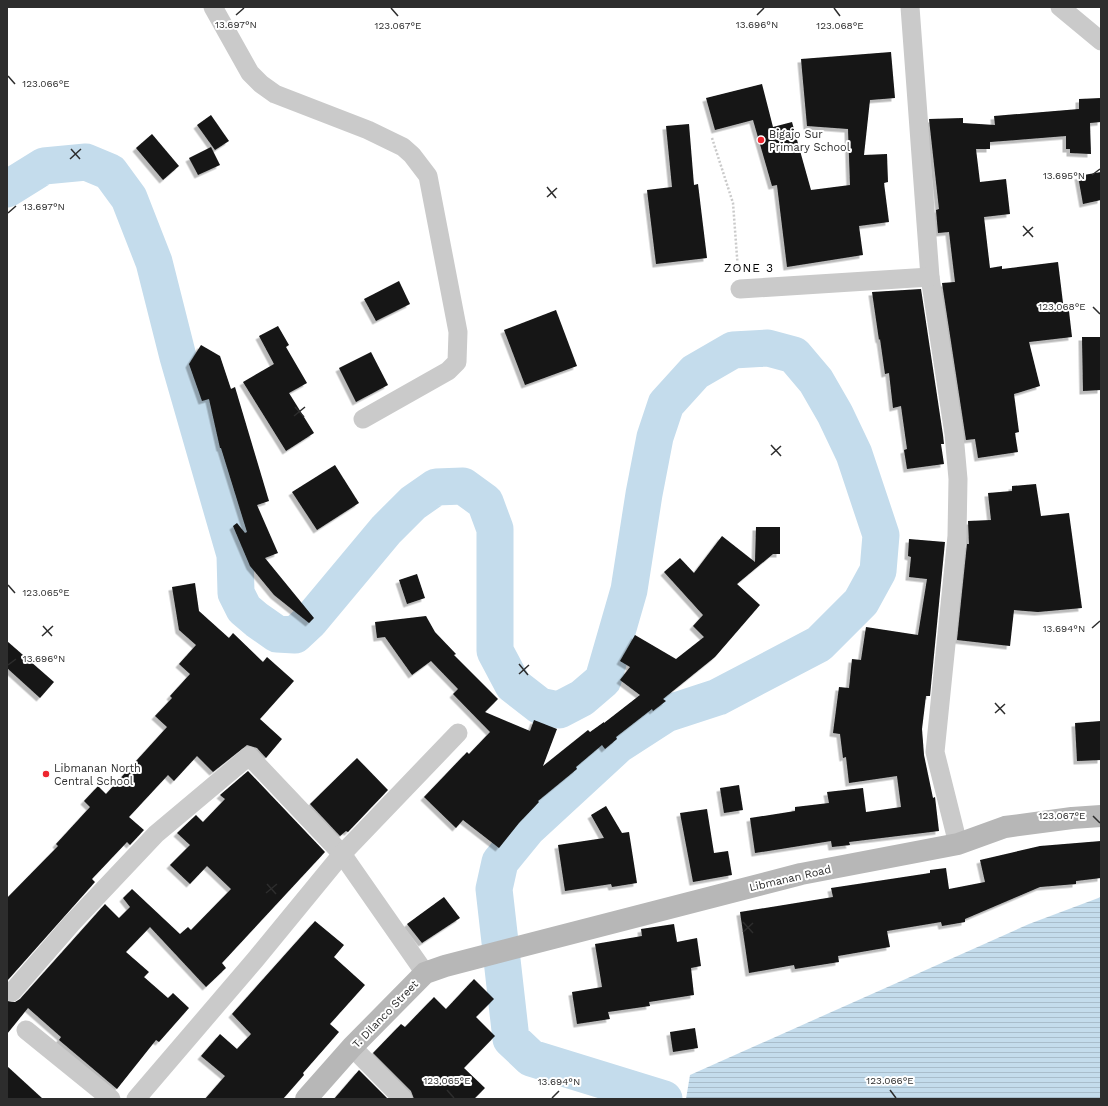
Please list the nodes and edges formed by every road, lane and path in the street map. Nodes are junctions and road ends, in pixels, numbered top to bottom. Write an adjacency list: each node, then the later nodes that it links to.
1 (213, 7): 8 (street)
2 (910, 7): 6 (street)
3 (1060, 7): 4 (street)
4 (1101, 41)
5 (712, 138): 7 (path)
6 (930, 277): 7 (street); 11 (street)
7 (740, 289)
8 (363, 419)
9 (458, 733): 12 (street)
10 (1101, 816): 11 (main road, Libmanan Road)
11 (958, 844): 13 (main road, Libmanan Road)
12 (342, 854): 14 (street); 15 (street); 19 (street)
13 (482, 957): 14 (main road, T. Dilanco Street)
14 (425, 973): 17 (main road, T. Dilanco Street)
15 (12, 992)
16 (26, 1030): 18 (street)
17 (352, 1048): 20 (main road, T. Dilanco Street); 21 (street)
18 (111, 1099)
19 (136, 1099)
20 (306, 1099)
21 (403, 1099)

